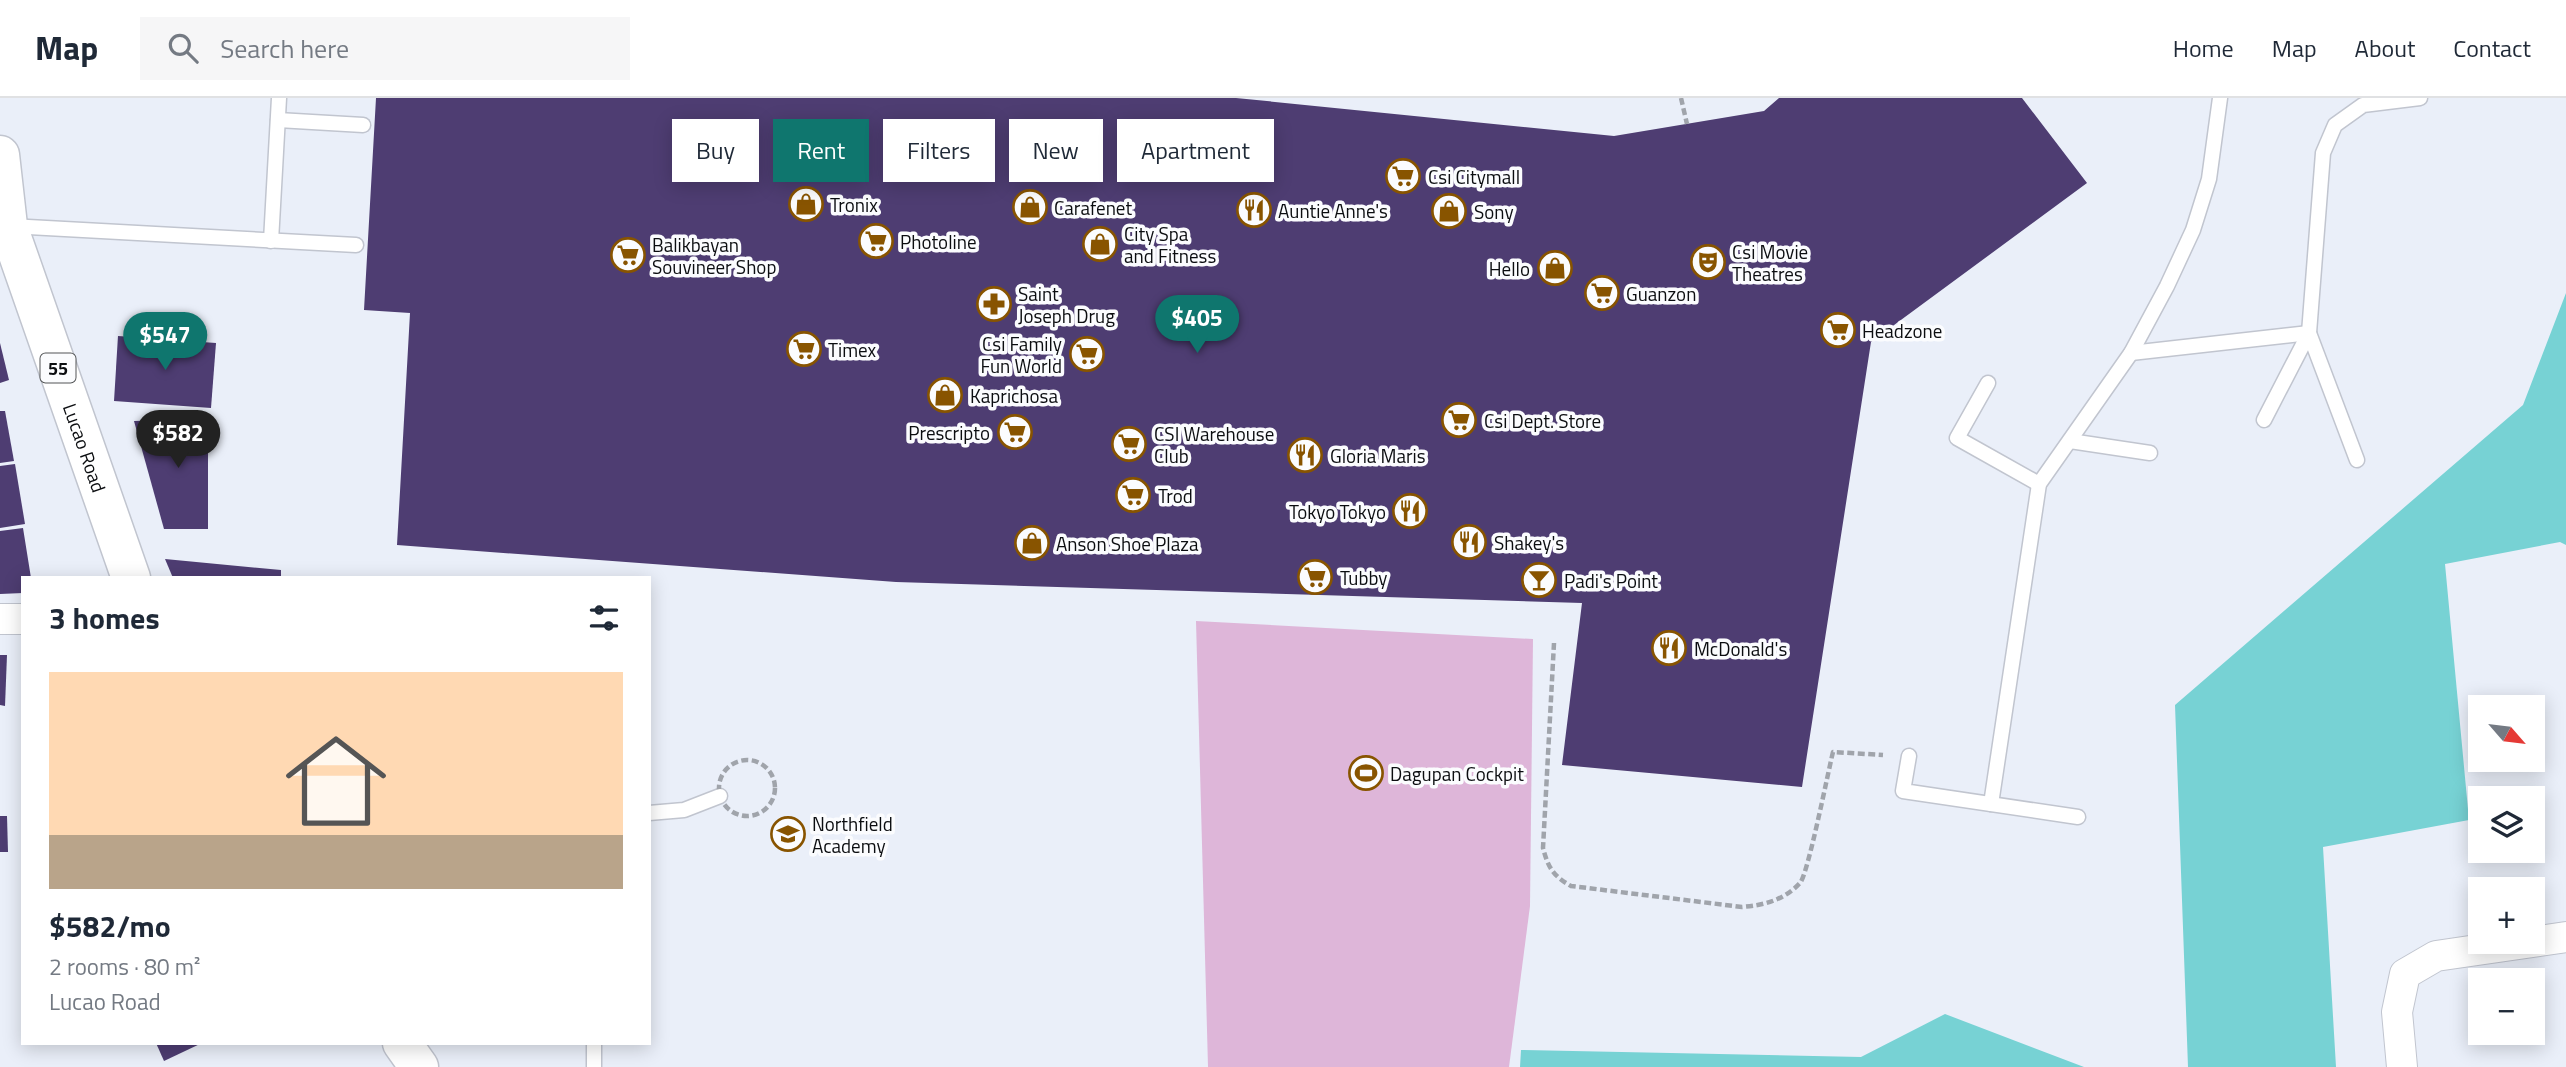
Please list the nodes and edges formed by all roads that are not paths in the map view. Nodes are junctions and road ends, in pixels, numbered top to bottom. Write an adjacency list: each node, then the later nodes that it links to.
1 (279, 98): 4 (lane)
2 (2220, 98): 11 (lane)
3 (2420, 98): 10 (lane)
4 (278, 120): 5 (lane); 8 (lane)
5 (363, 125)
6 (0, 155): 7 (highway, Lucao Road / 55)
7 (8, 226): 8 (lane); 18 (highway, Lucao Road / 55)
8 (271, 241): 9 (lane)
9 (356, 245)
10 (2309, 333): 11 (lane); 13 (lane); 16 (lane)
11 (2131, 353): 14 (lane)
12 (1988, 383): 17 (lane)
13 (2264, 420)
14 (2070, 441): 15 (lane); 17 (lane)
15 (2150, 453)
16 (2357, 460)
17 (2039, 484): 23 (lane)
18 (130, 576)
19 (0, 619): 20 (street)
20 (21, 619)
21 (1909, 756): 23 (lane)
22 (720, 796): 24 (lane)
23 (1991, 804): 25 (lane)
24 (651, 813)
25 (2078, 817)
26 (2566, 937): 31 (street)
27 (403, 1045): 29 (highway)
28 (594, 1045): 30 (lane)
29 (419, 1067)
30 (594, 1067)
31 (2402, 1067)

